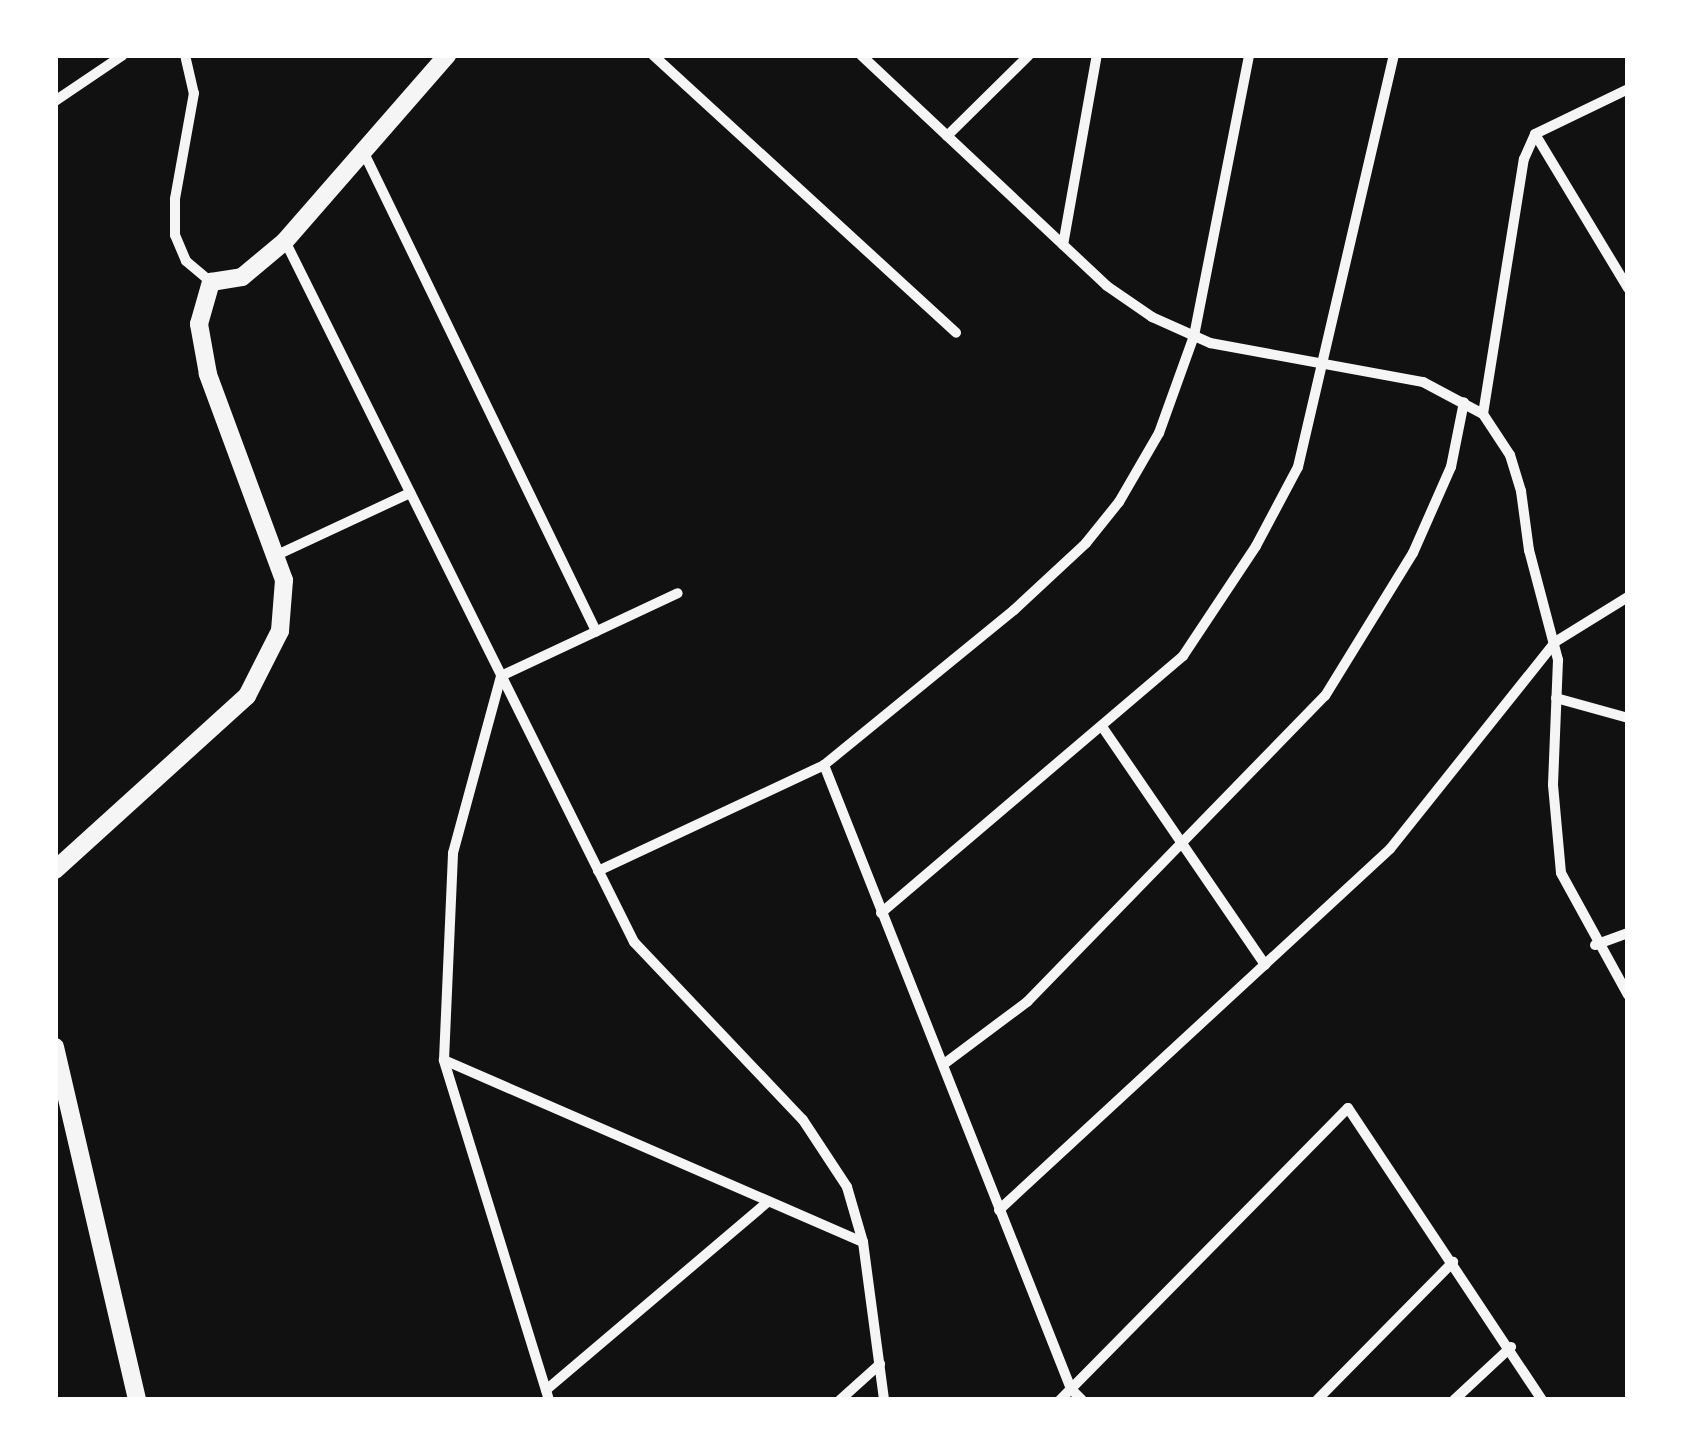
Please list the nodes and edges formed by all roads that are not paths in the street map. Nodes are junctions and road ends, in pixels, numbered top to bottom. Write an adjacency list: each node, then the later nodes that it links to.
1 (123, 55): 11 (street)
2 (185, 55): 17 (street)
3 (447, 55): 14 (street)
4 (653, 55): 19 (street)
5 (862, 55): 13 (street)
6 (1029, 55): 13 (street)
7 (1097, 55): 16 (street)
8 (1249, 55): 20 (street)
9 (1394, 55): 21 (street)
10 (1628, 89): 12 (street)
11 (55, 101)
12 (1535, 134): 18 (street); 23 (street)
13 (947, 136): 16 (street)
14 (363, 151): 15 (street); 28 (street)
15 (285, 241): 17 (street); 24 (street)
16 (1063, 245): 20 (street)
17 (211, 282): 25 (street)
18 (1628, 288)
19 (956, 333)
20 (1194, 336): 21 (street); 34 (street)
21 (1326, 366): 22 (street); 33 (street)
22 (1464, 402): 23 (street); 35 (street)
23 (1483, 414): 29 (street)
24 (410, 492): 25 (street); 30 (street)
25 (277, 555): 36 (street)
26 (678, 593): 28 (street)
27 (1628, 597): 29 (street)
28 (596, 632): 30 (street)
29 (1555, 642): 31 (street); 41 (street)
30 (501, 676): 37 (street); 44 (street)
31 (1556, 698): 32 (street); 40 (street)
32 (1628, 718)
33 (1104, 728): 35 (street); 38 (street)
34 (824, 765): 37 (street); 38 (street)
35 (1184, 846): 41 (street); 45 (street)
36 (55, 870)
37 (598, 871): 48 (street)
38 (881, 913): 45 (street)
39 (1628, 933): 40 (street)
40 (1595, 945): 42 (street)
41 (1265, 965): 47 (street)
42 (1628, 995)
43 (56, 1053): 54 (street)
44 (444, 1060): 46 (street); 53 (street)
45 (944, 1064): 47 (street)
46 (768, 1202): 48 (street); 53 (street)
47 (999, 1210): 52 (street)
48 (863, 1242): 51 (street)
49 (1453, 1262): 50 (street); 52 (street); 59 (street)
50 (1511, 1347): 60 (street); 61 (street)
51 (880, 1364): 55 (street); 56 (street)
52 (1071, 1389): 57 (street); 58 (street)
53 (548, 1395)
54 (137, 1400)
55 (840, 1400)
56 (884, 1400)
57 (1060, 1400)
58 (1082, 1400)
59 (1317, 1400)
60 (1454, 1400)
61 (1542, 1400)

